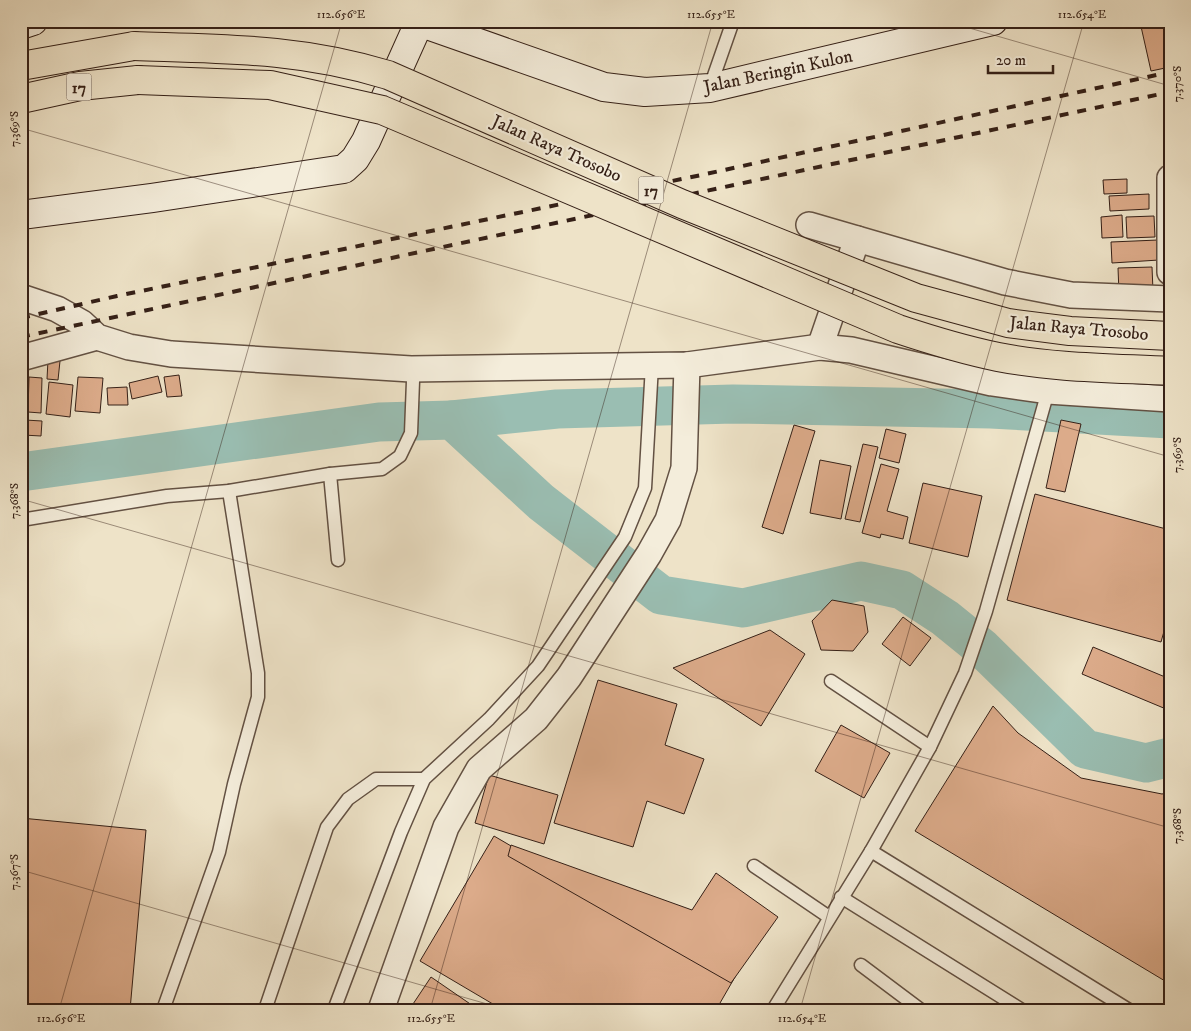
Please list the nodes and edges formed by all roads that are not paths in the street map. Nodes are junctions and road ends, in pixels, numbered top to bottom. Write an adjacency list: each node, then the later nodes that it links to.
1 (33, 21): 6 (street)
2 (734, 21): 9 (lane)
3 (993, 21): 5 (street, Jalan Beringin Kulon)
4 (418, 22): 9 (street, Jalan Beringin Kulon); 12 (street)
5 (966, 24): 7 (street, Jalan Beringin Kulon)
6 (21, 25)
7 (915, 30): 9 (street, Jalan Beringin Kulon)
8 (21, 66): 18 (highway, Jalan Raya Trosobo / 17, bridge)
9 (710, 88)
10 (21, 99): 23 (highway, Jalan Raya Trosobo / 17, bridge)
11 (1170, 178): 15 (street)
12 (21, 215)
13 (809, 225): 14 (street)
14 (857, 239): 17 (street); 20 (street)
15 (1170, 272)
16 (21, 297): 19 (street)
17 (1170, 299)
18 (1170, 336)
19 (97, 337): 21 (street); 24 (street)
20 (820, 347): 22 (street); 27 (street)
21 (21, 358)
22 (687, 365): 25 (street); 43 (street)
23 (1170, 371)
24 (412, 375): 25 (street); 28 (lane)
25 (652, 377): 34 (lane)
26 (1170, 399): 27 (street)
27 (1045, 400): 33 (lane)
28 (330, 474): 29 (lane); 31 (lane)
29 (229, 491): 30 (lane); 40 (lane)
30 (21, 520)
31 (338, 560)
32 (831, 680): 33 (lane)
33 (930, 747): 35 (lane)
34 (424, 779): 41 (lane); 42 (lane)
35 (872, 851): 37 (lane); 47 (lane)
36 (754, 866): 38 (lane)
37 (841, 897): 38 (lane); 46 (lane)
38 (829, 917): 44 (lane)
39 (861, 965): 45 (lane)
40 (162, 1010)
41 (265, 1010)
42 (334, 1010)
43 (381, 1010)
44 (773, 1010)
45 (921, 1010)
46 (1022, 1010)
47 (1129, 1010)

